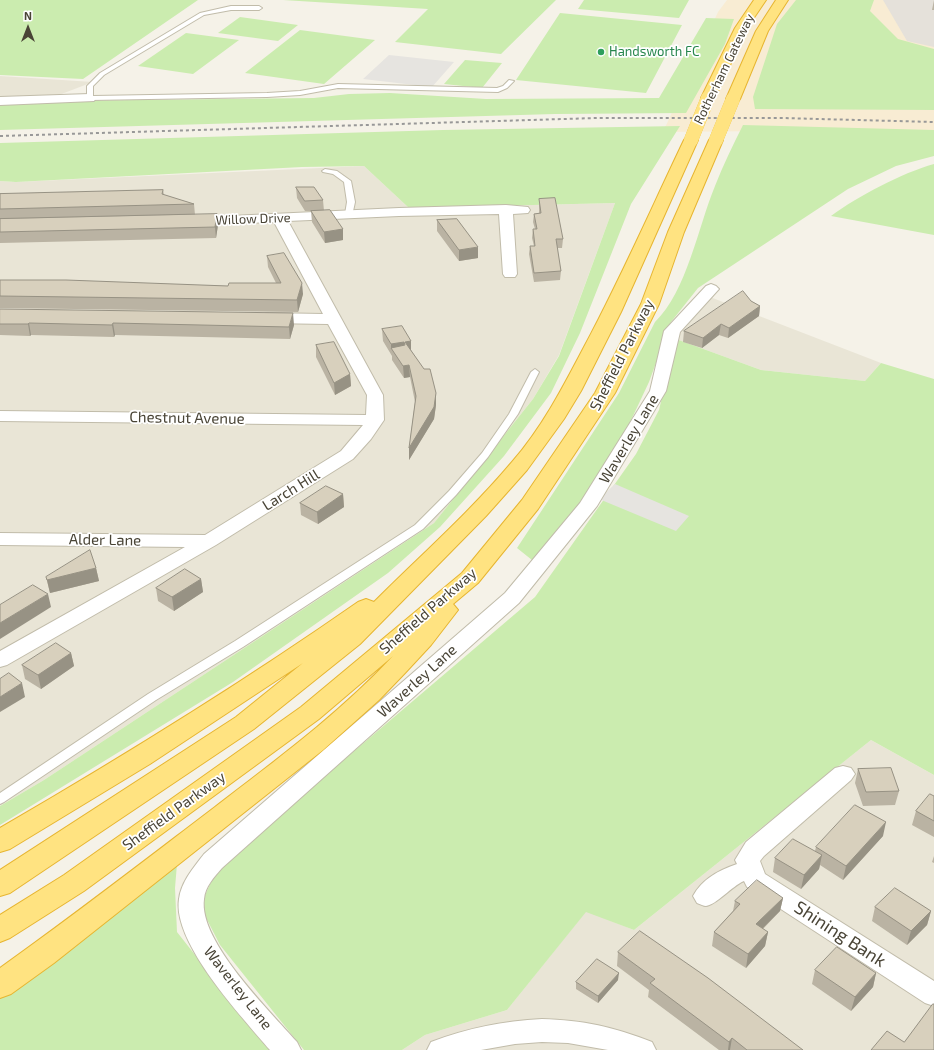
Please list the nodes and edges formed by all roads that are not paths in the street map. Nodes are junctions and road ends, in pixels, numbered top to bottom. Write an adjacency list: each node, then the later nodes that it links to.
1 (760, 0): 7 (highway, Rotherham Gateway, bridge)
2 (782, 0): 8 (highway, Rotherham Gateway, bridge)
3 (259, 8): 5 (lane)
4 (511, 81): 5 (lane)
5 (90, 98): 6 (street)
6 (0, 101)
7 (691, 140): 24 (highway, Sheffield Parkway)
8 (716, 140): 25 (highway, Sheffield Parkway)
9 (325, 171): 12 (lane)
10 (506, 210): 11 (street, Willow Drive); 12 (street, Willow Drive); 15 (street)
11 (523, 210)
12 (349, 214): 13 (street, Willow Drive)
13 (279, 218): 14 (street, Willow Drive); 18 (street)
14 (179, 221)
15 (510, 274)
16 (711, 289): 36 (street, Waverley Lane)
17 (254, 318): 18 (street)
18 (334, 318): 21 (street)
19 (535, 372): 28 (lane)
20 (0, 416): 21 (street, Chestnut Avenue)
21 (375, 420): 23 (street, Larch Hill)
22 (0, 539): 23 (street, Alder Lane)
23 (209, 541): 26 (street, Larch Hill)
24 (429, 561): 29 (highway); 31 (highway, Sheffield Parkway)
25 (470, 578): 33 (highway, Sheffield Parkway); 34 (highway)
26 (0, 660)
27 (843, 774): 30 (street)
28 (0, 799)
29 (0, 841)
30 (750, 870): 32 (street); 35 (street, Shining Bank)
31 (0, 885)
32 (706, 896)
33 (0, 930)
34 (0, 985)
35 (934, 994)
36 (287, 1050)
37 (441, 1050): 38 (street)
38 (642, 1050)

